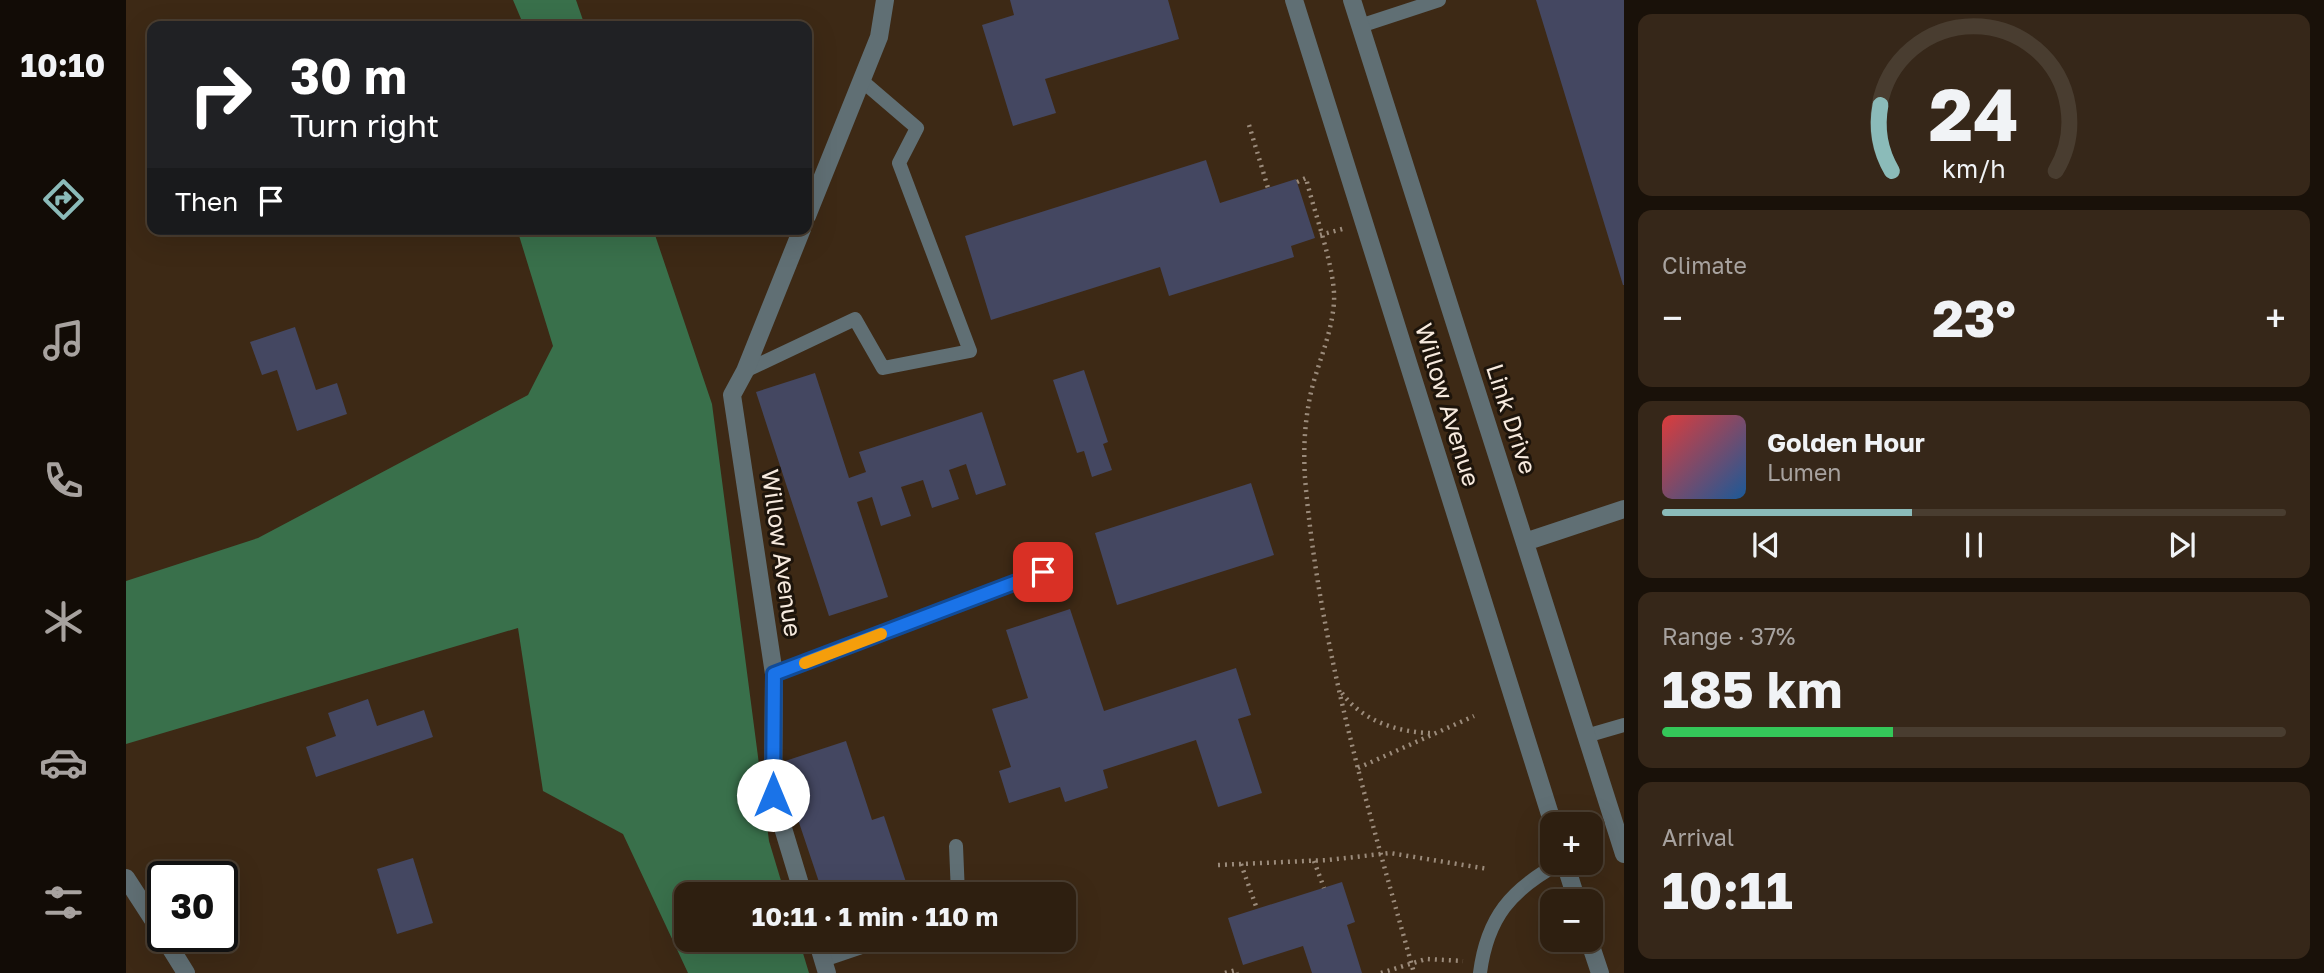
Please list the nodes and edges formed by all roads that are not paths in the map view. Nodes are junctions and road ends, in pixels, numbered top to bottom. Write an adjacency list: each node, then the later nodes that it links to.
1 (885, 0): 6 (street)
2 (1294, 0): 16 (street, Willow Avenue)
3 (1352, 0): 5 (street, Link Drive)
4 (1439, 0): 5 (lane)
5 (1360, 26): 11 (street, Link Drive)
6 (861, 80): 7 (street); 9 (lane)
7 (812, 203)
8 (800, 235): 9 (street, Willow Avenue)
9 (745, 371): 13 (street, Willow Avenue)
10 (1624, 509): 11 (street)
11 (1525, 542): 15 (street, Link Drive)
12 (1043, 572): 13 (lane)
13 (774, 674): 21 (street, Willow Avenue)
14 (1624, 725): 15 (lane)
15 (1586, 736): 18 (street, Link Drive)
16 (1549, 812)
17 (956, 846): 22 (lane)
18 (1624, 854)
19 (1544, 875): 29 (lane)
20 (126, 878): 23 (street)
21 (799, 882)
22 (958, 882)
23 (147, 911)
24 (173, 952): 28 (street)
25 (857, 952): 27 (lane)
26 (1593, 952): 30 (street)
27 (825, 967)
28 (186, 973)
29 (1480, 973)
30 (1600, 973)

